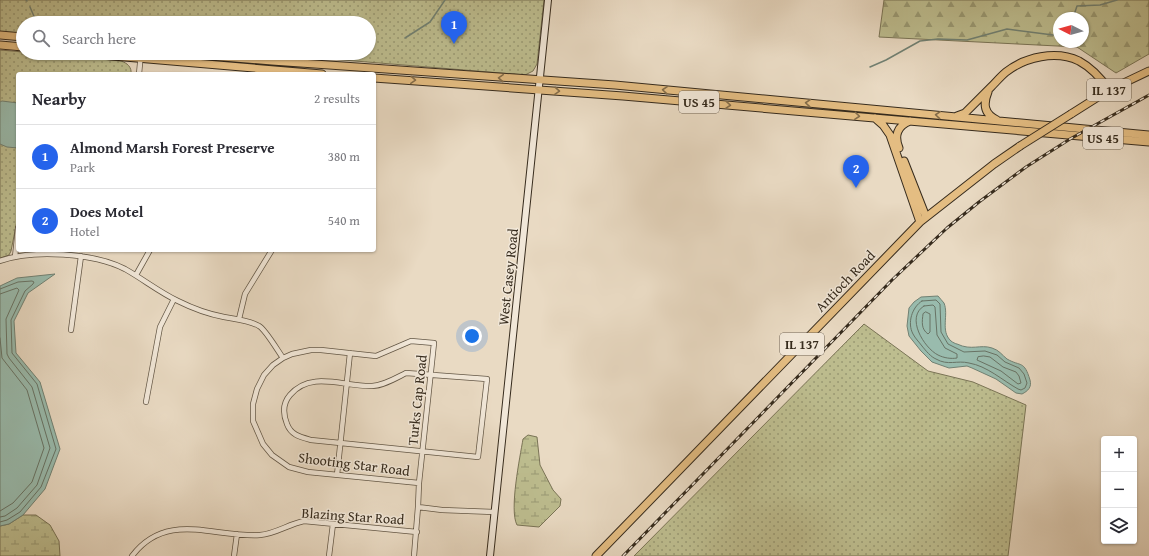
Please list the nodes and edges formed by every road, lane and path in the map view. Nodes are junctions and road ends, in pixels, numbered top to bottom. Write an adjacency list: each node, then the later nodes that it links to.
1 (548, 0): 13 (main road, West Casey Road)
2 (0, 35): 3 (main road)
3 (16, 36)
4 (0, 45): 5 (main road)
5 (16, 46)
6 (140, 60): 9 (street)
7 (180, 60): 10 (main road)
8 (268, 60): 13 (main road, US 45, one-way to 8)
9 (139, 72)
10 (302, 72)
11 (1149, 72): 16 (main road, Antioch Road / IL 137)
12 (376, 78): 14 (main road, US 45, one-way to 14)
13 (540, 80): 14 (main road, West Casey Road); 17 (main road, US 45, one-way to 13)
14 (540, 90): 18 (main road, US 45, one-way to 18); 45 (main road, West Casey Road)
15 (988, 90): 16 (main road); 17 (main road); 19 (main road)
16 (1109, 90): 23 (main road, Antioch Road / IL 137, bridge)
17 (955, 116): 19 (main road, US 45)
18 (875, 118): 20 (main road, US 45); 23 (main road)
19 (999, 120): 21 (main road, US 45)
20 (911, 121): 22 (main road, US 45); 23 (main road)
21 (1149, 135)
22 (1149, 142)
23 (923, 220): 54 (main road, Antioch Road / IL 137)
24 (16, 247): 28 (street)
25 (149, 252): 30 (street)
26 (271, 252): 32 (street)
27 (81, 256): 28 (street); 30 (street); 33 (street)
28 (15, 257): 29 (street)
29 (0, 261)
30 (136, 275): 31 (street)
31 (174, 299): 32 (street); 39 (street)
32 (238, 319): 36 (street)
33 (71, 330)
34 (434, 343): 35 (street, Shooting Star Road); 37 (street, Turks Cap Road)
35 (350, 353): 36 (street, Shooting Star Road); 38 (street)
36 (283, 358): 42 (street, Shooting Star Road)
37 (431, 375): 38 (street); 41 (street, Turks Cap Road); 41 (street)
38 (347, 384): 40 (street); 40 (street)
39 (146, 402)
40 (341, 444): 41 (street); 42 (street)
41 (423, 452): 43 (street, Turks Cap Road)
42 (337, 475): 43 (street, Shooting Star Road)
43 (419, 483): 44 (street, Turks Cap Road)
44 (418, 507): 45 (street); 47 (street, Turks Cap Road)
45 (494, 512): 53 (main road, West Casey Road)
46 (333, 524): 47 (street, Blazing Star Road); 48 (street, Blazing Star Road); 51 (street)
47 (417, 532): 52 (street, Turks Cap Road)
48 (236, 534): 49 (street, Blazing Star Road); 50 (street)
49 (132, 556)
50 (234, 556)
51 (329, 556)
52 (414, 556)
53 (490, 556)
54 (596, 556)

